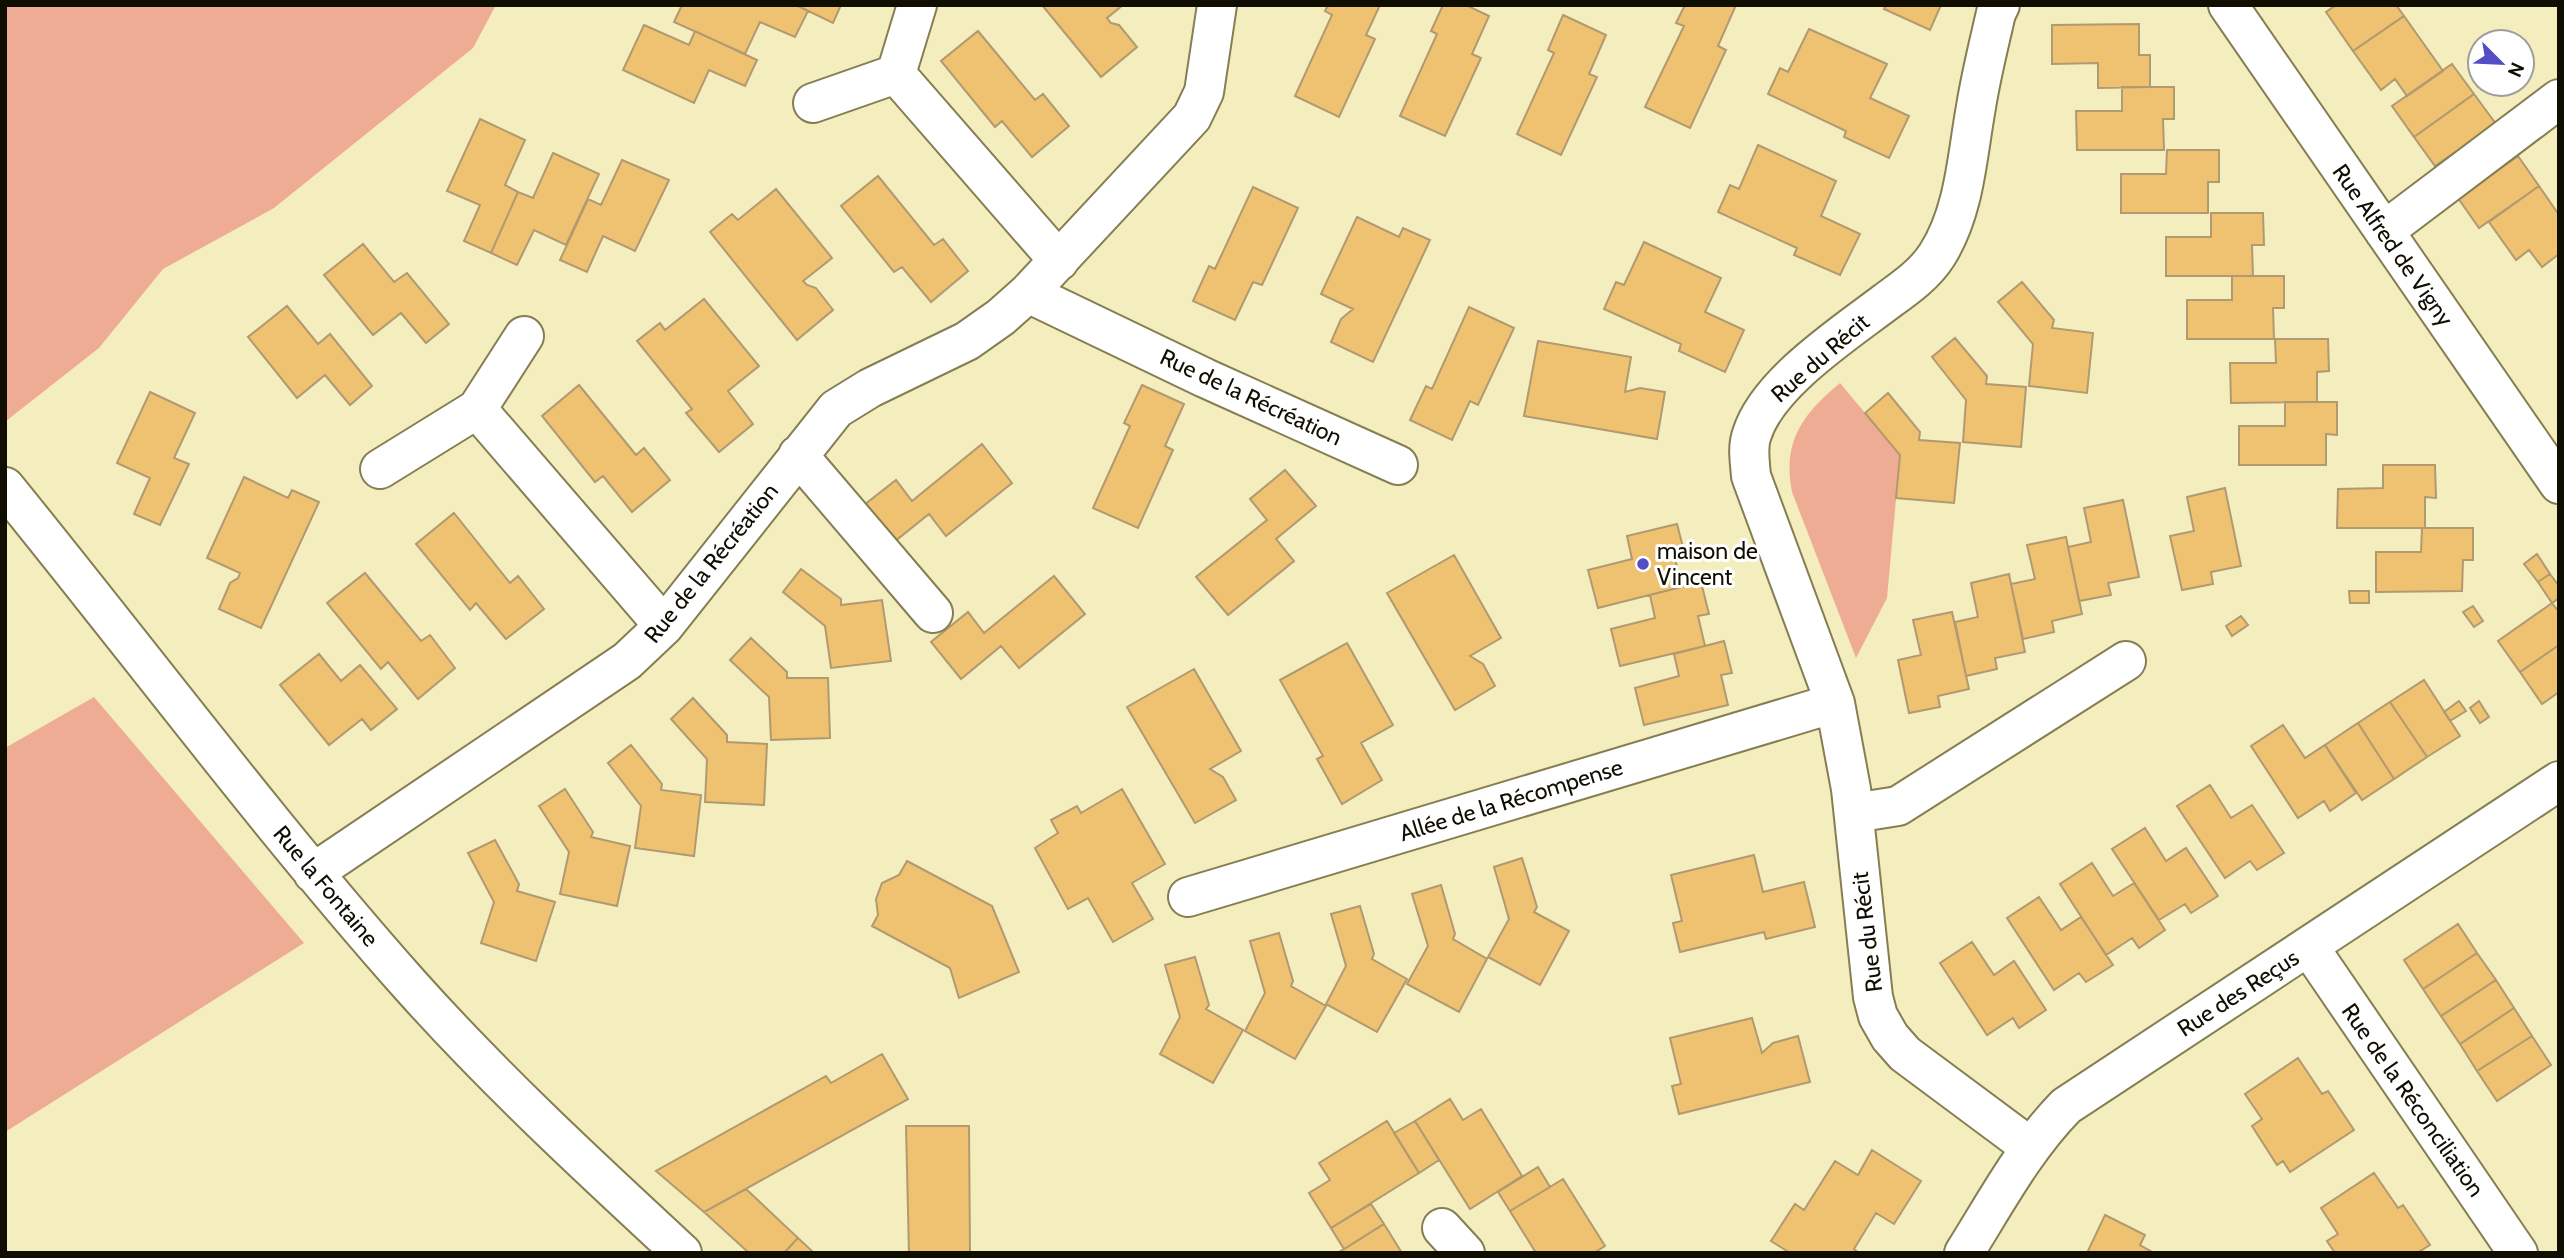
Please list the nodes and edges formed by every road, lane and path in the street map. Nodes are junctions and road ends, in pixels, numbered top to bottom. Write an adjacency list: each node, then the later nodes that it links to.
1 (917, 5): 5 (street)
2 (1217, 5): 9 (street, Rue de la Récréation)
3 (2000, 5): 21 (street, Rue du Récit)
4 (2228, 5): 8 (street, Rue Alfred de Vigny)
5 (896, 74): 7 (street); 9 (street)
6 (2559, 99): 8 (street)
7 (813, 103)
8 (2384, 231): 16 (street, Rue Alfred de Vigny)
9 (1059, 261): 10 (street, Rue de la Récréation)
10 (1028, 293): 13 (street, Rue de la Récréation); 14 (street, Rue de la Récréation)
11 (524, 336): 12 (street)
12 (477, 409): 15 (street); 19 (street)
13 (798, 455): 18 (street); 19 (street, Rue de la Récréation)
14 (1398, 465)
15 (380, 469)
16 (2559, 484)
17 (5, 487): 24 (street, Rue la Fontaine)
18 (933, 613)
19 (664, 626): 24 (street, Rue de la Récréation)
20 (2126, 661): 23 (street)
21 (1835, 703): 23 (street, Rue du Récit); 25 (street, Allée de la Récompense)
22 (2559, 781): 26 (street, Rue des Reçus)
23 (1854, 813): 27 (street, Rue du Récit)
24 (313, 873): 28 (street, Rue la Fontaine)
25 (1188, 897)
26 (2309, 947): 27 (street, Rue des Reçus); 30 (street, Rue de la Réconciliation)
27 (2030, 1147): 29 (street, Rue des Reçus)
28 (682, 1253)
29 (1964, 1253)
30 (2518, 1253)

